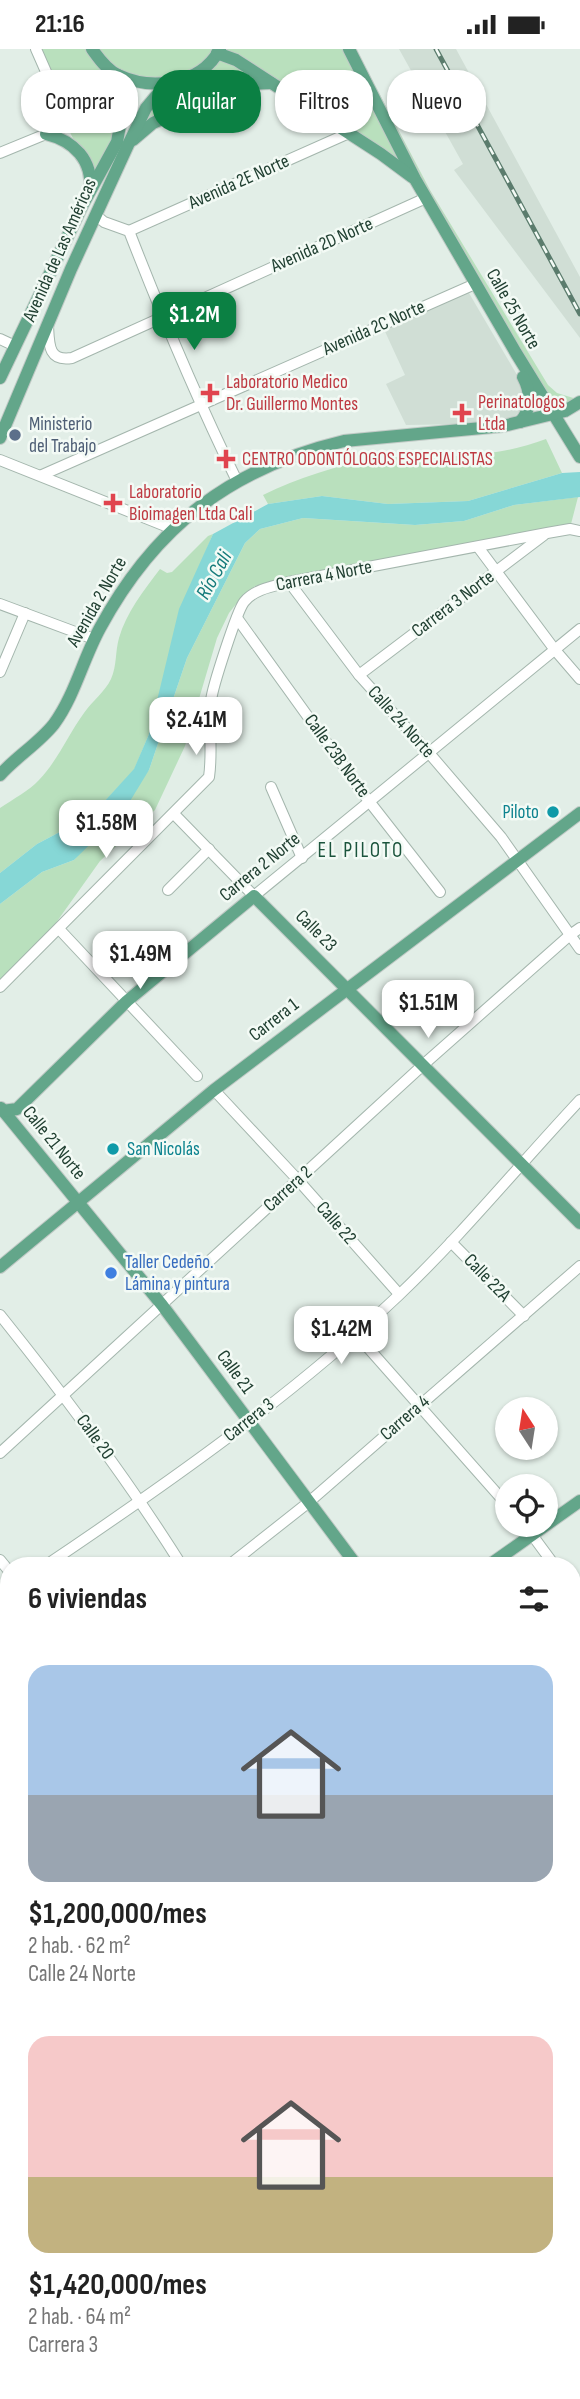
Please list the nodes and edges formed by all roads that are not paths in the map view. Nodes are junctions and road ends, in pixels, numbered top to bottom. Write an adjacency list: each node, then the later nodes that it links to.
1 (36, 49): 12 (street)
2 (92, 49): 5 (main road)
3 (349, 49): 15 (main road, Calle 25 Norte)
4 (219, 51): 6 (main road); 7 (main road, Calle 25 Norte)
5 (110, 70)
6 (199, 70)
7 (271, 83): 8 (main road, Calle 25 Norte); 13 (main road)
8 (275, 86)
9 (152, 100): 13 (main road, Avenida de Las Américas)
10 (120, 133): 16 (main road, Avenida de Las Américas)
11 (349, 133): 15 (main road, Calle 25 Norte); 19 (street, Avenida 2E Norte)
12 (46, 134): 14 (street); 16 (main road)
13 (128, 145): 18 (main road, Avenida de Las Américas)
14 (0, 153)
15 (415, 179): 17 (main road, Calle 25 Norte)
16 (90, 191): 24 (main road, Avenida de Las Américas)
17 (426, 198): 20 (main road, Calle 25 Norte); 21 (street, Avenida 2D Norte)
18 (97, 216): 19 (street); 22 (main road, Avenida de Las Américas)
19 (129, 231): 21 (street)
20 (475, 284): 25 (main road, Calle 25 Norte); 28 (street, Avenida 2C Norte)
21 (162, 316): 22 (street, Avenida 2D Norte); 28 (street)
22 (48, 325): 31 (main road, Avenida de Las Américas)
23 (0, 339): 24 (street)
24 (15, 346): 26 (main road, Avenida de Las Américas)
25 (516, 353): 29 (main road, Calle 25 Norte); 30 (main road)
26 (0, 378)
27 (580, 402): 29 (main road, Avenida 2 Norte)
28 (200, 405): 34 (street, Avenida 2C Norte); 35 (street)
29 (553, 414): 30 (main road, Avenida 2 Norte); 32 (main road, Calle 25 Norte)
30 (520, 422): 35 (main road, Avenida 2 Norte)
31 (0, 438)
32 (576, 446)
33 (0, 460): 34 (street)
34 (42, 475): 36 (street)
35 (237, 481): 36 (main road, Avenida 2 Norte)
36 (173, 529): 46 (main road, Avenida 2 Norte)
37 (580, 531): 38 (street)
38 (547, 533): 39 (street, Carrera 4 Norte); 40 (street, Carrera 3 Norte)
39 (478, 547): 40 (street); 41 (street, Carrera 4 Norte)
40 (496, 571): 47 (street); 49 (street, Carrera 3 Norte)
41 (289, 582): 44 (street, Carrera 4 Norte); 49 (street, Calle 24 Norte)
42 (0, 604): 43 (street)
43 (25, 613): 46 (street); 48 (street)
44 (237, 618): 54 (street, Calle 23B Norte); 56 (street, Carrera 4 Norte)
45 (580, 629): 47 (street, Carrera 2 Norte)
46 (94, 639): 52 (main road, Avenida 2 Norte)
47 (555, 650): 50 (street); 51 (street, Carrera 2 Norte)
48 (0, 672)
49 (359, 675): 51 (street, Calle 24 Norte)
50 (580, 679)
51 (429, 753): 54 (street, Carrera 2 Norte); 59 (street, Calle 24 Norte)
52 (3, 768)
53 (271, 787): 58 (street)
54 (370, 801): 58 (street, Carrera 2 Norte); 61 (street, Calle 23B Norte)
55 (580, 813): 59 (main road, Carrera 1)
56 (174, 814): 57 (street, Calle 23); 63 (street, Carrera 4 Norte)
57 (209, 849): 60 (street); 62 (street, Calle 23)
58 (302, 857): 62 (street, Carrera 2 Norte)
59 (517, 860): 64 (street, Calle 24 Norte); 67 (main road, Carrera 1)
60 (168, 890)
61 (440, 892)
62 (254, 896): 67 (main road, Calle 23); 68 (main road, Carrera 2 Norte)
63 (59, 929): 66 (street, Carrera 4 Norte); 68 (street)
64 (575, 931): 65 (street, Calle 24 Norte); 69 (street, Carrera 2)
65 (580, 950)
66 (0, 987)
67 (346, 989): 69 (main road, Calle 23); 71 (main road, Carrera 1)
68 (127, 1001): 70 (street); 74 (main road, Carrera 2 Norte)
69 (423, 1065): 76 (main road, Calle 23); 77 (street, Carrera 2)
70 (197, 1076)
71 (214, 1090): 77 (street, Calle 22); 78 (main road, Carrera 1)
72 (580, 1100): 76 (street, Carrera 3)
73 (2, 1109): 74 (main road); 75 (main road, Calle 21 Norte)
74 (17, 1109): 75 (main road)
75 (16, 1127): 78 (main road, Calle 21 Norte)
76 (520, 1163): 79 (main road, Calle 23); 80 (street, Carrera 3)
77 (298, 1180): 83 (street, Calle 22); 84 (street, Carrera 2)
78 (79, 1204): 82 (main road, Carrera 1); 84 (main road, Calle 21)
79 (580, 1223)
80 (451, 1242): 83 (street, Carrera 3); 86 (street, Calle 22A)
81 (580, 1266): 86 (street, Carrera 4)
82 (0, 1267)
83 (399, 1294): 87 (street, Carrera 3)
84 (162, 1305): 88 (street, Carrera 2); 90 (main road, Calle 21)
85 (0, 1315): 88 (street, Calle 20)
86 (524, 1315): 89 (street, Carrera 4)
87 (355, 1333): 89 (street); 90 (street, Carrera 3)
88 (64, 1395): 91 (street, Carrera 2); 93 (street, Calle 20)
89 (419, 1407): 92 (street); 94 (street, Carrera 4)
90 (248, 1422): 93 (street, Carrera 3); 94 (main road, Calle 21)
91 (0, 1453)
92 (495, 1492)
93 (141, 1501): 99 (street, Carrera 3); 100 (street, Calle 20)
94 (309, 1501): 101 (street, Carrera 4); 102 (main road, Calle 21)
95 (580, 1501): 96 (main road)
96 (558, 1517)
97 (530, 1537): 103 (main road)
98 (534, 1537): 104 (street)
99 (58, 1557)
100 (176, 1557)
101 (239, 1557)
102 (350, 1557)
103 (501, 1557)
104 (549, 1557)

